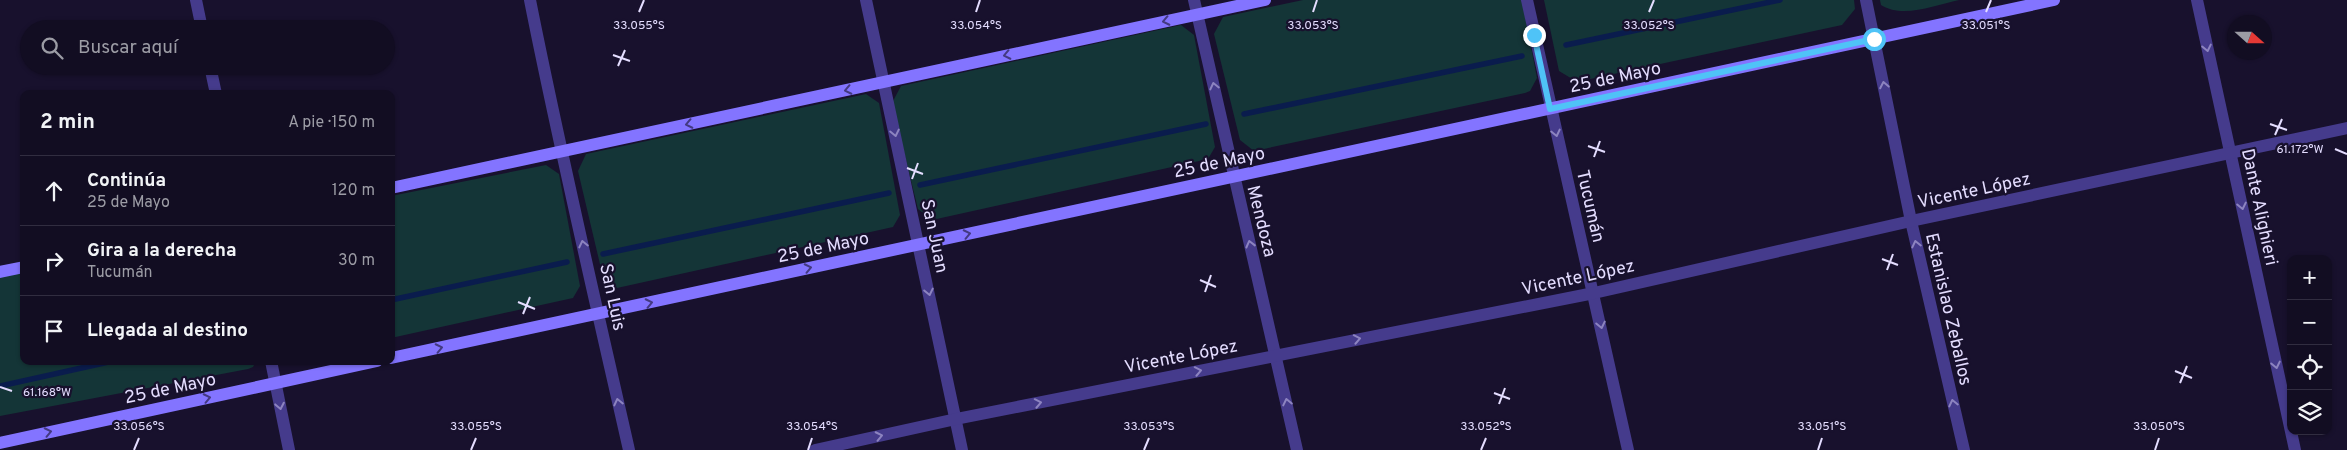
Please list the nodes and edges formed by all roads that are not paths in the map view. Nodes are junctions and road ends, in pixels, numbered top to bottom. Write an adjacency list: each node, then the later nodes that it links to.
1 (196, 0): 11 (street)
2 (530, 0): 18 (street, San Luis)
3 (866, 0): 14 (street, San Juan)
4 (1194, 0): 10 (street, Mendoza)
5 (1265, 0): 10 (street)
6 (1527, 0): 16 (street, Tucumán)
7 (1866, 0): 12 (street, Estanislao Zeballos)
8 (2054, 0): 12 (street, 25 de Mayo)
9 (2197, 0): 19 (street, Dante Alighieri, one-way to 19)
10 (1197, 14): 14 (street, one-way to 14); 20 (street, Mendoza, one-way to 10)
11 (200, 20)
12 (1874, 39): 16 (street, 25 de Mayo); 22 (street, Estanislao Zeballos, one-way to 12)
13 (212, 75): 15 (street)
14 (884, 82): 18 (street, one-way to 18); 23 (street, San Juan, one-way to 23)
15 (215, 90)
16 (1550, 109): 20 (street, 25 de Mayo); 26 (street, Tucumán, one-way to 26)
17 (2347, 128): 19 (street, Vicente López)
18 (560, 151): 21 (street); 27 (street, San Luis, one-way to 18)
19 (2230, 154): 22 (street, Vicente López); 42 (street, Dante Alighieri, one-way to 42)
20 (1234, 177): 23 (street, 25 de Mayo, one-way to 20); 28 (street, Mendoza, one-way to 20)
21 (395, 187)
22 (1911, 222): 26 (street, Vicente López); 41 (street, Estanislao Zeballos, one-way to 22)
23 (919, 244): 27 (street, 25 de Mayo, one-way to 23); 33 (street, San Juan, one-way to 33)
24 (20, 267): 25 (street)
25 (0, 272)
26 (1594, 293): 28 (street, Vicente López, one-way to 26); 40 (street, Tucumán, one-way to 40)
27 (598, 314): 29 (street, 25 de Mayo, one-way to 27); 36 (street, San Luis, one-way to 27)
28 (1277, 355): 33 (street, Vicente López, one-way to 28); 39 (street, Mendoza, one-way to 28)
29 (395, 357)
30 (272, 365): 32 (street)
31 (358, 365): 32 (street, 25 de Mayo)
32 (275, 383): 34 (street, 25 de Mayo, one-way to 32); 35 (street, one-way to 35)
33 (956, 419): 37 (street, Vicente López, one-way to 33); 38 (street, San Juan)
34 (0, 443)
35 (289, 450)
36 (629, 450)
37 (815, 450)
38 (962, 450)
39 (1297, 450)
40 (1628, 450)
41 (1964, 450)
42 (2295, 450)

